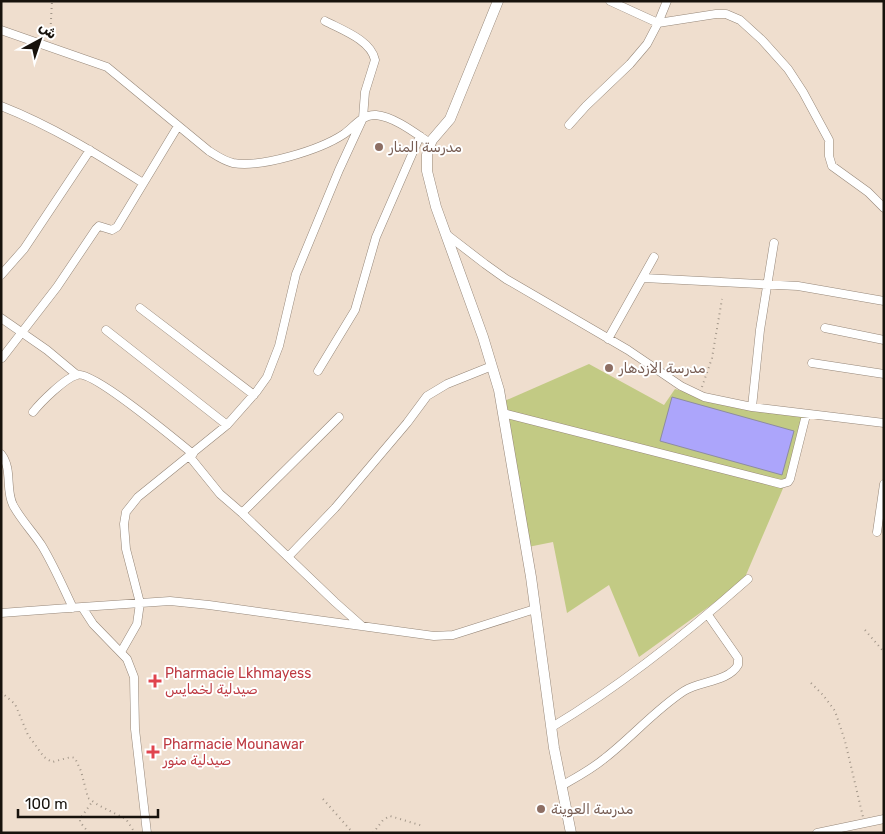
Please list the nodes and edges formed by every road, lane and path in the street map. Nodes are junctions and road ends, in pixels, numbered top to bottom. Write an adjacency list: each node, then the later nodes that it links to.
1 (52, 1): 8 (path)
2 (498, 1): 14 (street)
3 (610, 1): 6 (street)
4 (667, 1): 6 (street)
5 (325, 21): 10 (street)
6 (658, 23): 11 (street); 17 (street)
7 (1, 30): 8 (street)
8 (49, 47): 12 (street)
9 (1, 106): 15 (street)
10 (364, 118): 12 (street); 13 (street); 40 (street)
11 (569, 125)
12 (178, 126): 16 (street)
13 (420, 136): 14 (street); 36 (street)
14 (430, 143): 18 (street)
15 (90, 150): 16 (street); 21 (street)
16 (143, 183): 30 (street)
17 (884, 208)
18 (445, 234): 31 (street); 35 (street)
19 (774, 243): 23 (street)
20 (654, 257): 22 (street)
21 (1, 275)
22 (644, 278): 23 (street); 31 (street)
23 (767, 284): 25 (street); 41 (street)
24 (722, 299): 39 (path)
25 (884, 301)
26 (140, 308): 40 (street)
27 (1, 318): 30 (street)
28 (825, 328): 32 (street)
29 (106, 330): 47 (street)
30 (23, 331): 33 (street); 38 (street)
31 (608, 339): 39 (street)
32 (884, 340)
33 (2, 358)
34 (812, 363): 37 (street)
35 (492, 366): 43 (street); 53 (street)
36 (318, 371)
37 (884, 374)
38 (77, 375): 42 (street); 49 (street)
39 (699, 394): 41 (street)
40 (254, 395): 47 (street)
41 (752, 407): 44 (street)
42 (33, 412)
43 (503, 413): 44 (street); 58 (street)
44 (806, 415): 46 (street)
45 (339, 417): 51 (street)
46 (884, 423)
47 (228, 425): 49 (street)
48 (1, 454): 57 (street)
49 (191, 455): 51 (street); 55 (street)
50 (884, 484): 52 (street)
51 (242, 512): 53 (street)
52 (877, 532)
53 (288, 557): 61 (street)
54 (748, 579): 60 (street)
55 (140, 603): 56 (street); 61 (street); 63 (street)
56 (82, 607): 57 (street); 63 (street)
57 (73, 608): 59 (street)
58 (535, 609): 61 (street); 67 (street)
59 (1, 613)
60 (708, 615): 67 (street); 68 (street)
61 (362, 626)
62 (865, 630): 64 (path)
63 (121, 652): 76 (street)
64 (884, 652)
65 (811, 683): 72 (path)
66 (1, 692): 70 (path)
67 (552, 727): 68 (street)
68 (563, 786): 79 (street)
69 (323, 799): 77 (path)
70 (92, 802): 74 (path); 75 (path)
71 (884, 819): 72 (street)
72 (865, 824): 80 (street)
73 (423, 826): 78 (path)
74 (89, 833)
75 (135, 833)
76 (147, 833)
77 (353, 833)
78 (373, 833)
79 (571, 833)
80 (817, 833)

